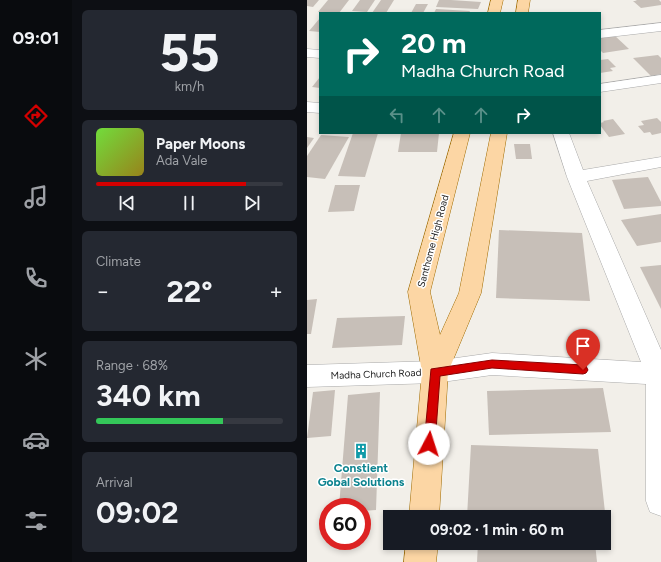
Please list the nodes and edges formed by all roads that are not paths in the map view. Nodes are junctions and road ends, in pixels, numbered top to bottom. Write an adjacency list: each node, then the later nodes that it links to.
1 (497, 0): 3 (main road)
2 (524, 0): 4 (main road)
3 (494, 12)
4 (522, 12)
5 (661, 27): 6 (street)
6 (601, 34)
7 (307, 53): 8 (street)
8 (319, 54)
9 (661, 79): 10 (street)
10 (601, 88)
11 (307, 107): 12 (street)
12 (319, 108)
13 (462, 134): 18 (main road, Santhome High Road)
14 (499, 134): 18 (main road)
15 (561, 134): 17 (street)
16 (661, 162): 17 (street)
17 (576, 177): 19 (street)
18 (435, 372): 19 (street, Madha Church Road); 20 (street, Madha Church Road); 22 (main road, Santhome High Road)
19 (660, 374): 21 (street)
20 (307, 376)
21 (661, 501)
22 (425, 510)
23 (421, 550): 24 (main road)
24 (420, 562)

